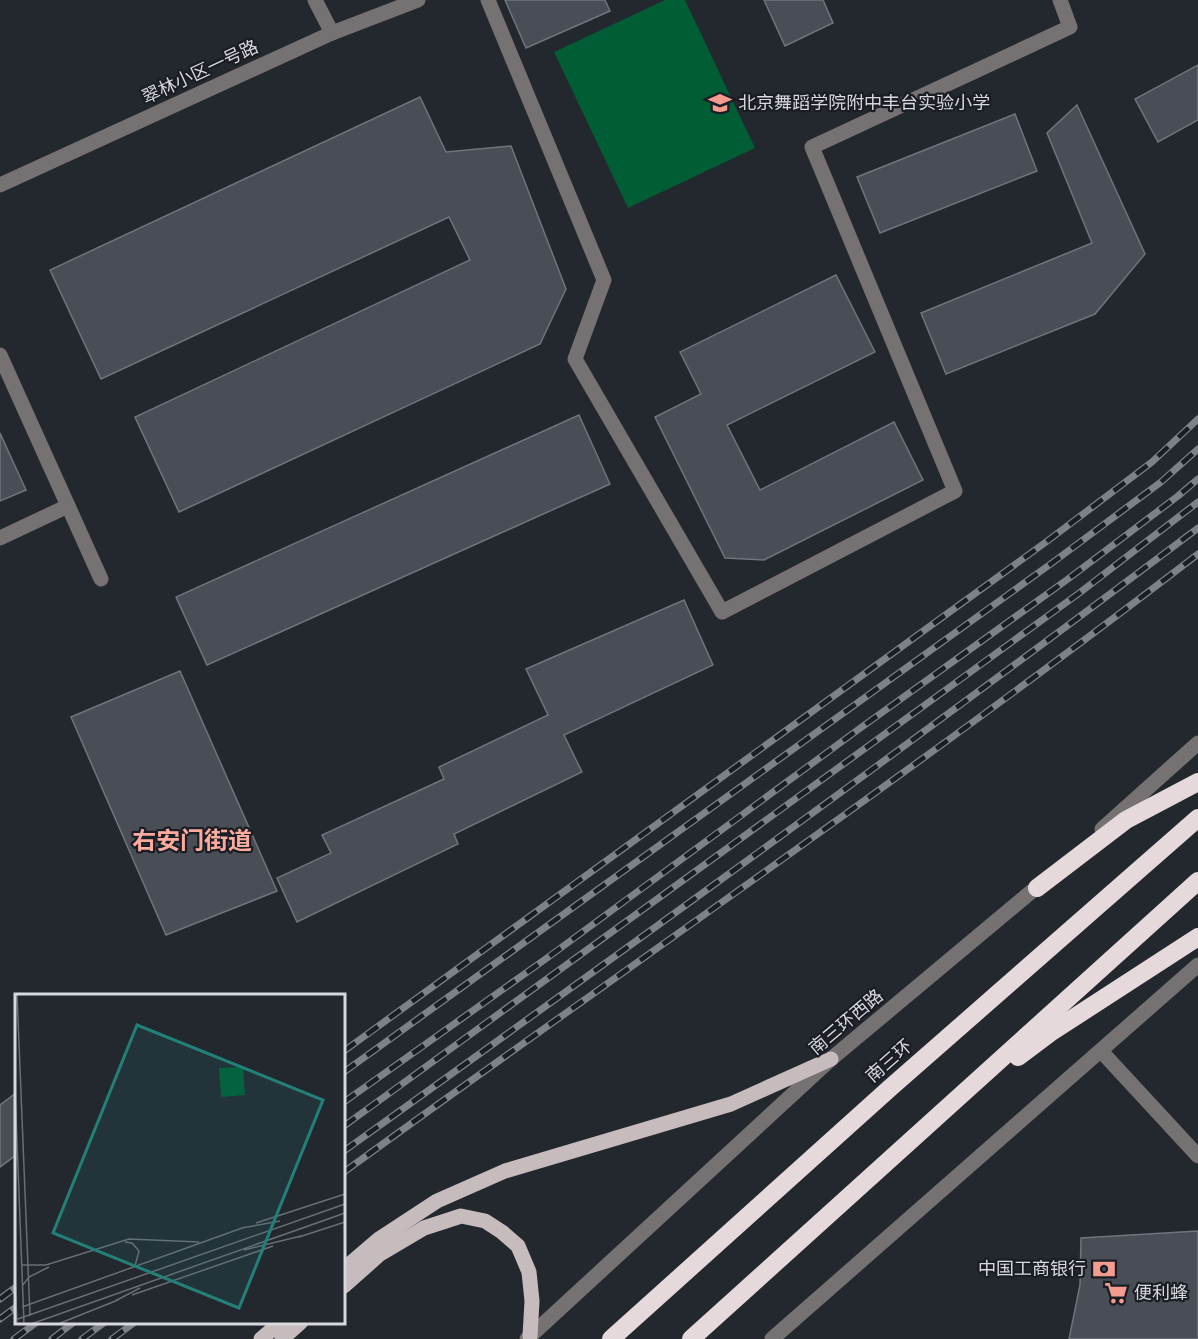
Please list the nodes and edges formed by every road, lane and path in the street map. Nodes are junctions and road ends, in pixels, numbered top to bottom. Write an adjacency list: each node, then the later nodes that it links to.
1 (315, 0): 5 (street)
2 (418, 0): 5 (street, 翠林小区一号路)
3 (488, 0): 4 (street)
4 (1060, 0)
5 (332, 33): 6 (street, 翠林小区一号路)
6 (0, 185)
7 (0, 355): 8 (street)
8 (68, 506): 9 (street); 10 (street)
9 (0, 538)
10 (101, 579)
11 (1198, 743): 15 (street, 南三环西路)
12 (1198, 782): 15 (highway)
13 (1198, 818): 30 (highway, 南三环)
14 (1198, 881): 20 (highway)
15 (1037, 888): 19 (street, 南三环西路)
16 (1198, 937): 20 (highway)
17 (1198, 965): 18 (street)
18 (1101, 1051): 21 (street); 33 (street)
19 (831, 1059): 22 (main road); 27 (street, 南三环西路)
20 (930, 1122): 24 (highway)
21 (1198, 1156)
22 (345, 1268)
23 (345, 1285): 27 (main road)
24 (712, 1319): 31 (highway); 32 (highway)
25 (280, 1324): 28 (main road)
26 (300, 1324): 29 (main road)
27 (529, 1338)
28 (261, 1339)
29 (282, 1339)
30 (611, 1339)
31 (691, 1339)
32 (696, 1339)
33 (772, 1339)

